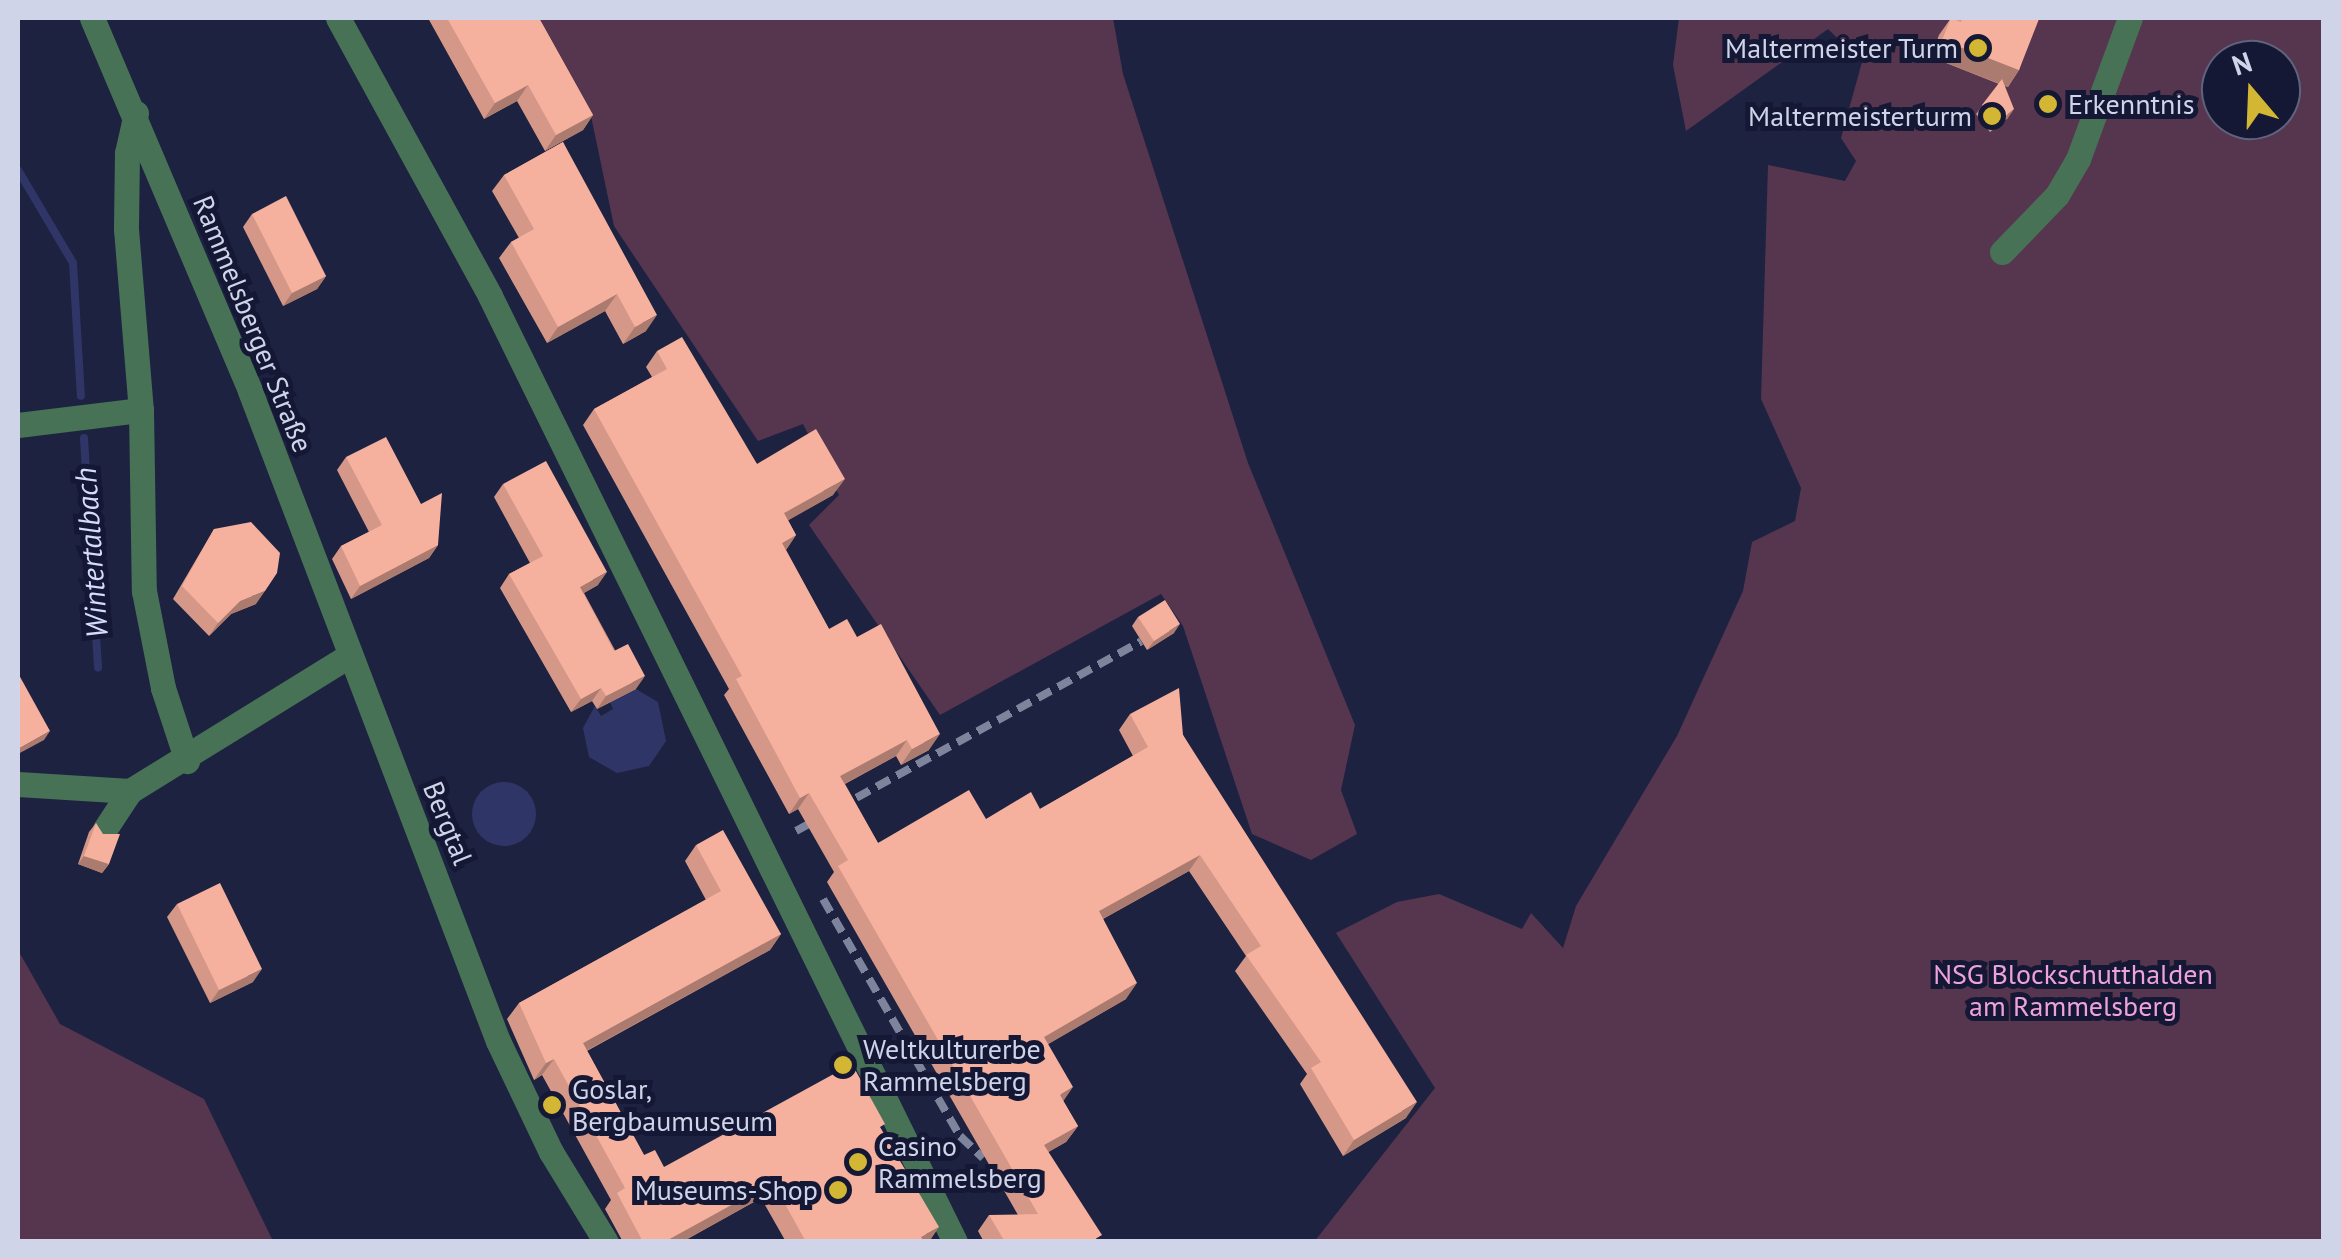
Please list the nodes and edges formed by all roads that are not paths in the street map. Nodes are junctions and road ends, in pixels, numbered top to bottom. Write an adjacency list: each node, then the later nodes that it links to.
1 (92, 18): 4 (street, Rammelsberger Straße)
2 (338, 18): 14 (street)
3 (2130, 18): 5 (street)
4 (136, 113): 6 (street); 8 (street, Rammelsberger Straße)
5 (2002, 252)
6 (141, 410): 7 (street); 9 (street)
7 (18, 426)
8 (348, 656): 9 (street); 13 (street, Bergtal)
9 (187, 761): 11 (street)
10 (18, 784): 11 (street)
11 (130, 791): 12 (street)
12 (106, 829)
13 (606, 1242)
14 (955, 1242)

